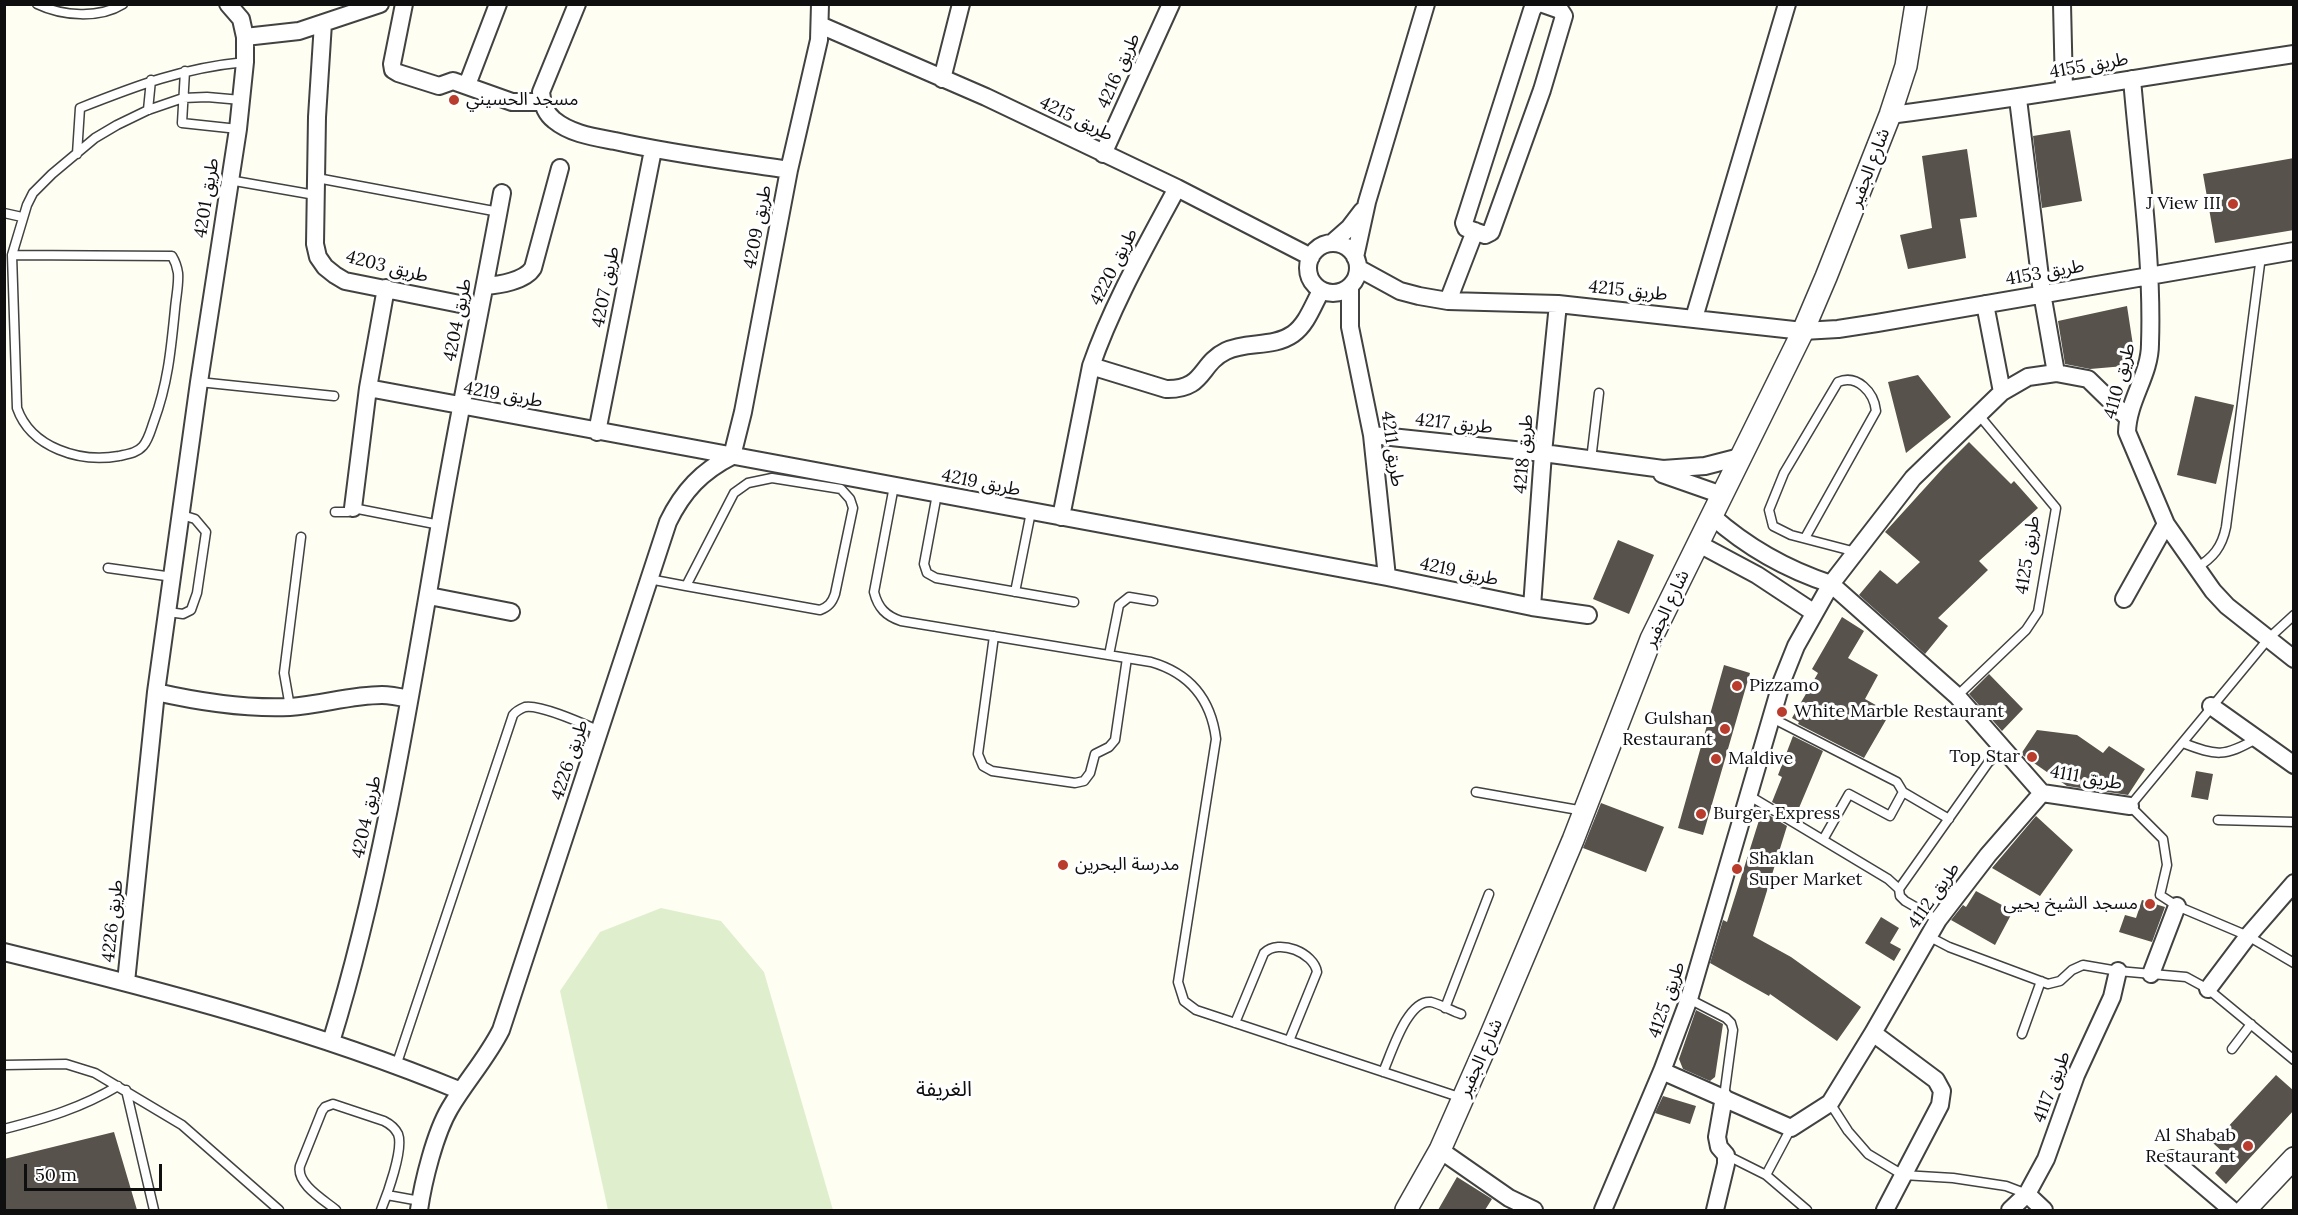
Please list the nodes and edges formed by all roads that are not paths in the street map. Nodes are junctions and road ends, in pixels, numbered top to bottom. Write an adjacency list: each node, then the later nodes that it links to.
1 (37, 4): 2 (lane)
2 (123, 4)
3 (228, 4): 17 (street, طريق 4201)
4 (380, 4): 18 (street)
5 (404, 4): 27 (street)
6 (498, 4): 27 (street)
7 (577, 4): 32 (street)
8 (820, 4): 19 (street, طريق 4209)
9 (961, 4): 24 (street)
10 (1171, 4): 38 (street, طريق 4216)
11 (1426, 4): 45 (street)
12 (1536, 4): 49 (street)
13 (1543, 4): 49 (street)
14 (1787, 4): 66 (street)
15 (1916, 4): 34 (street, شارع الجفير)
16 (2062, 4): 28 (street)
17 (244, 12): 20 (street, طريق 4201)
18 (323, 23): 20 (street); 42 (street, طريق 4203)
19 (820, 25): 24 (street, طريق 4215); 40 (street, طريق 4209)
20 (245, 37): 22 (street, طريق 4201)
21 (2294, 54): 25 (street, طريق 4155)
22 (245, 62): 23 (lane); 31 (street, طريق 4201)
23 (185, 72): 26 (lane); 29 (lane)
24 (942, 79): 38 (street, طريق 4215)
25 (2132, 79): 28 (street, طريق 4155); 56 (street, طريق 4110)
26 (151, 80): 33 (lane); 37 (lane)
27 (467, 85): 32 (street)
28 (2064, 89): 30 (street, طريق 4155)
29 (183, 98): 31 (lane); 33 (lane); 35 (lane)
30 (2018, 99): 34 (street, طريق 4155); 61 (street)
31 (241, 100): 35 (street, طريق 4201)
32 (542, 102): 36 (street)
33 (148, 110): 37 (lane)
34 (1890, 115): 68 (street, شارع الجفير)
35 (238, 129): 41 (street, طريق 4201)
36 (653, 150): 40 (street); 79 (street, طريق 4207)
37 (77, 154): 48 (lane)
38 (1103, 154): 43 (street, طريق 4215)
39 (560, 168): 57 (street)
40 (789, 170): 82 (street, طريق 4209)
41 (229, 180): 42 (lane); 71 (street, طريق 4201)
42 (316, 187): 46 (lane); 59 (street, طريق 4203)
43 (1177, 188): 54 (street, طريق 4215); 69 (street, طريق 4220)
44 (502, 192): 46 (street, طريق 4204)
45 (1367, 202): 50 (street); 55 (street)
46 (499, 212): 57 (street, طريق 4204)
47 (4, 213): 48 (lane)
48 (22, 217): 52 (lane)
49 (1475, 231): 62 (street)
50 (1332, 243): 54 (street); 55 (street)
51 (2294, 251): 53 (street, طريق 4153)
52 (12, 255): 52 (lane)
53 (2261, 256): 56 (street, طريق 4153); 103 (lane)
54 (1311, 257): 60 (street)
55 (1357, 263): 58 (street); 62 (street, طريق 4215)
56 (2149, 276): 61 (street, طريق 4153); 78 (street, طريق 4110)
57 (485, 286): 65 (street, طريق 4204)
58 (1350, 287): 60 (street); 67 (street, طريق 4211)
59 (386, 288): 65 (street, طريق 4203); 72 (street)
60 (1324, 292): 67 (street, طريق 4211); 69 (street)
61 (2042, 294): 64 (street, طريق 4153); 70 (street)
62 (1448, 301): 63 (street, طريق 4215)
63 (1558, 304): 66 (street, طريق 4215); 81 (street, طريق 4218)
64 (1985, 304): 68 (street, طريق 4153); 73 (street)
65 (480, 308): 76 (street, طريق 4204)
66 (1694, 318): 68 (street, طريق 4215)
67 (1350, 327): 80 (street, طريق 4211)
68 (1803, 330): 83 (street, شارع الجفير)
69 (1091, 366): 94 (street, طريق 4220)
70 (2056, 373): 73 (street); 78 (street)
71 (199, 382): 75 (lane); 92 (street, طريق 4201)
72 (368, 388): 76 (street, طريق 4219); 89 (street)
73 (2002, 392): 77 (street)
74 (1599, 393): 84 (lane)
75 (334, 396)
76 (461, 407): 79 (street, طريق 4219); 96 (street, طريق 4204)
77 (1978, 414): 100 (street); 127 (lane, طريق 4125)
78 (2127, 417): 95 (street, طريق 4110)
79 (597, 432): 82 (street, طريق 4219)
80 (1372, 435): 81 (street, طريق 4217); 105 (street, طريق 4211)
81 (1543, 453): 84 (street, طريق 4217); 115 (street, طريق 4218)
82 (732, 456): 86 (street, طريق 4219); 107 (street, طريق 4226)
83 (1740, 457): 85 (street, طريق 4217); 88 (street, شارع الجفير)
84 (1592, 460): 85 (street, طريق 4217)
85 (1638, 467): 88 (street, طريق 4217)
86 (894, 486): 87 (street, طريق 4219); 121 (lane)
87 (937, 494): 91 (street, طريق 4219); 110 (lane)
88 (1722, 495): 93 (street, شارع الجفير)
89 (353, 508): 90 (lane); 96 (lane)
90 (336, 512)
91 (1031, 512): 94 (street, طريق 4219); 110 (lane)
92 (182, 515): 106 (street, طريق 4201); 116 (lane)
93 (1712, 516): 99 (street, شارع الجفير); 101 (street, طريق 4111)
94 (1061, 517): 105 (street, طريق 4219)
95 (2166, 524): 103 (street, طريق 4110); 112 (street)
96 (440, 525): 111 (street, طريق 4204)
97 (301, 537): 130 (lane)
98 (1805, 538): 98 (lane); 100 (lane)
99 (1699, 543): 104 (street); 142 (street, شارع الجفير)
100 (1856, 552): 108 (street)
101 (1769, 559): 104 (street); 108 (street, طريق 4111)
102 (108, 568): 106 (lane)
103 (2196, 568): 122 (street, طريق 4110)
104 (1757, 575): 118 (street)
105 (1387, 577): 115 (street, طريق 4219)
106 (174, 578): 116 (street, طريق 4201)
107 (649, 579): 109 (lane); 132 (street, طريق 4226)
108 (1831, 584): 118 (street); 127 (street, طريق 4111)
109 (686, 586): 109 (lane)
110 (1016, 592): 114 (lane)
111 (429, 596): 117 (street); 128 (street, طريق 4204)
112 (2124, 599)
113 (1153, 601): 123 (lane)
114 (1074, 602)
115 (1532, 607): 119 (street, طريق 4219)
116 (168, 612): 126 (street, طريق 4201)
117 (511, 612)
118 (1813, 612): 131 (street, طريق 4125)
119 (1588, 615)
120 (2294, 615): 122 (lane)
121 (994, 636): 123 (lane); 124 (lane)
122 (2269, 638): 125 (street, طريق 4110); 129 (lane)
123 (1109, 655): 124 (lane)
124 (1127, 658): 164 (lane)
125 (2294, 659)
126 (156, 692): 130 (street); 159 (street, طريق 4226)
127 (1957, 696): 135 (street, طريق 4111)
128 (410, 699): 130 (street); 169 (street, طريق 4204)
129 (2211, 706): 133 (street); 134 (lane)
130 (290, 707)
131 (1772, 718): 138 (lane); 140 (street, طريق 4125)
132 (600, 731): 173 (lane); 177 (street, طريق 4226)
133 (2256, 739): 134 (lane); 136 (street)
134 (2183, 743): 141 (lane)
135 (2003, 748): 139 (street, طريق 4111); 143 (lane)
136 (2294, 765)
137 (1476, 792): 142 (lane)
138 (1903, 792): 143 (lane); 146 (lane)
139 (2042, 793): 141 (street, طريق 4111); 151 (street, طريق 4112)
140 (1748, 795): 146 (lane); 161 (street, طريق 4125)
141 (2130, 806): 150 (lane, طريق 4111)
142 (1584, 811): 179 (street, شارع الجفير)
143 (1949, 819): 148 (lane)
144 (2218, 820): 145 (lane)
145 (2294, 822)
146 (1824, 838): 148 (lane)
147 (2294, 883): 153 (street)
148 (1899, 890): 151 (lane)
149 (1490, 894): 162 (lane)
150 (2177, 906): 153 (lane); 157 (street)
151 (1938, 920): 152 (street, طريق 4112)
152 (1928, 936): 158 (lane); 166 (street, طريق 4112)
153 (2248, 936): 155 (lane); 160 (street)
154 (4, 952): 159 (street)
155 (2294, 963)
156 (2118, 971): 157 (lane); 158 (lane); 189 (street, طريق 4117)
157 (2151, 974): 160 (lane)
158 (2041, 981): 167 (lane)
159 (126, 982): 169 (street, طريق 4226)
160 (2208, 989): 165 (lane)
161 (1689, 999): 174 (street, طريق 4125); 178 (lane)
162 (1445, 1008): 163 (lane); 175 (lane)
163 (1461, 1014)
164 (1234, 1023): 168 (lane); 168 (lane)
165 (2251, 1024): 170 (lane); 171 (lane)
166 (1873, 1033): 180 (street, طريق 4112); 188 (street)
167 (2022, 1034)
168 (1288, 1041): 175 (lane)
169 (331, 1042): 173 (street, طريق 4226)
170 (2232, 1049)
171 (2294, 1060)
172 (4, 1065): 176 (lane)
173 (396, 1066): 177 (street, طريق 4226)
174 (1662, 1071): 178 (street); 199 (street, طريق 4125)
175 (1383, 1072): 179 (lane)
176 (122, 1088): 182 (lane); 193 (lane); 194 (lane)
177 (461, 1091): 192 (street, طريق 4226)
178 (1724, 1097): 181 (street); 184 (street)
179 (1463, 1099): 183 (street, شارع الجفير)
180 (1830, 1103): 181 (street, طريق 4112); 188 (lane)
181 (1791, 1128): 187 (lane, طريق 4112)
182 (4, 1129)
183 (1440, 1150): 191 (street); 197 (street, شارع الجفير)
184 (1726, 1155): 187 (lane); 200 (street)
185 (2294, 1158): 206 (street)
186 (2172, 1159): 205 (street)
187 (1766, 1175): 201 (lane)
188 (1903, 1175): 189 (lane); 202 (street)
189 (2027, 1194): 203 (street, طريق 4117); 204 (street)
190 (387, 1195): 192 (lane); 195 (lane); 196 (lane)
191 (1505, 1204): 198 (street)
192 (419, 1206)
193 (154, 1210)
194 (279, 1210)
195 (336, 1210)
196 (381, 1210)
197 (1406, 1210)
198 (1534, 1210)
199 (1603, 1210)
200 (1715, 1210)
201 (1807, 1210)
202 (1885, 1210)
203 (2010, 1210)
204 (2044, 1210)
205 (2232, 1210)
206 (2245, 1210)

